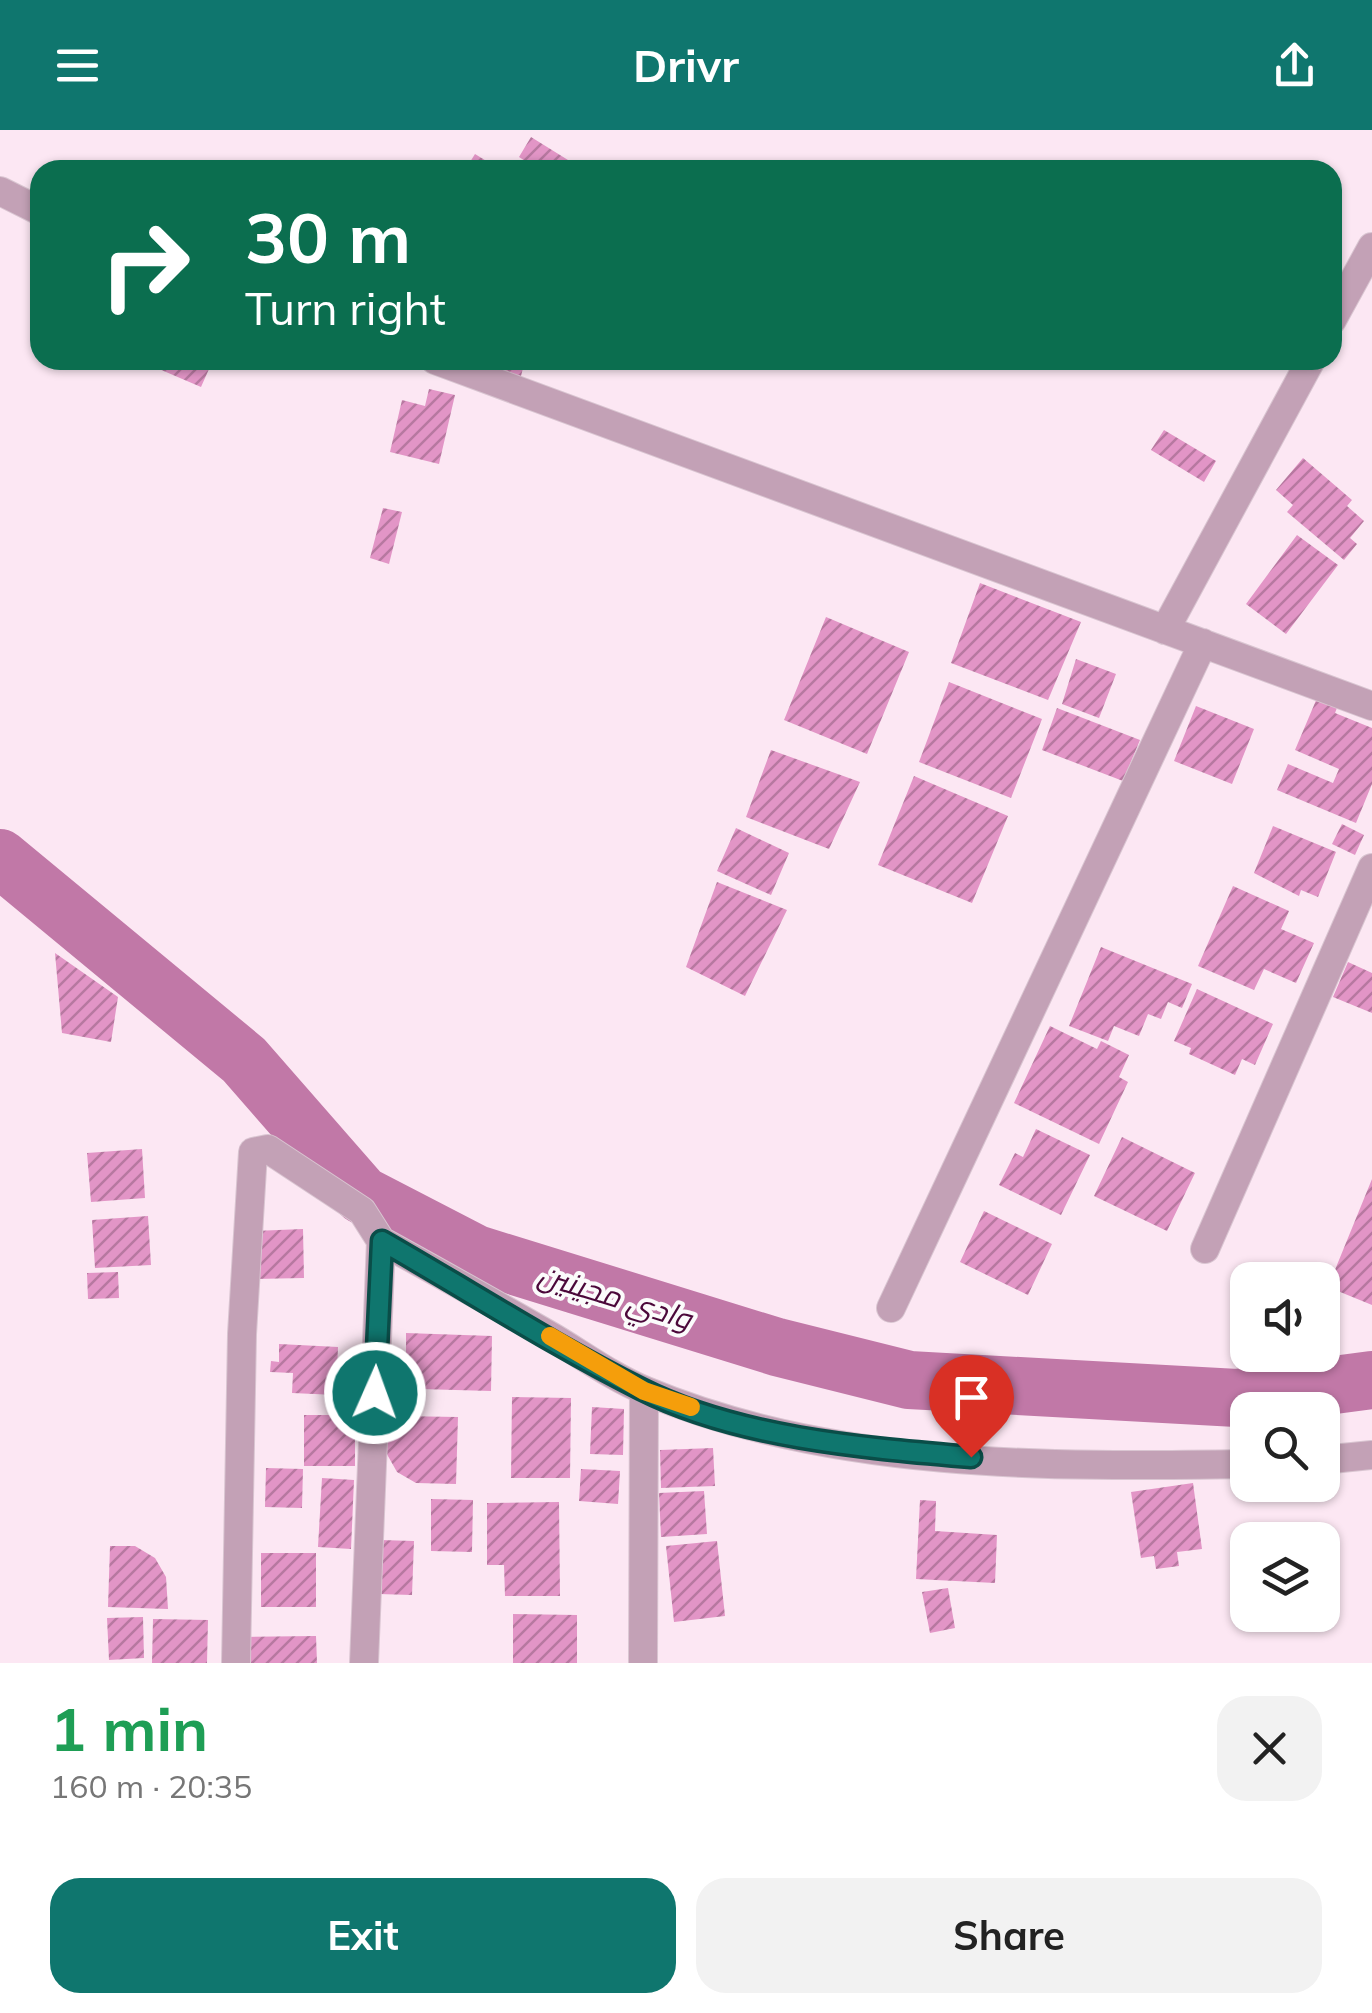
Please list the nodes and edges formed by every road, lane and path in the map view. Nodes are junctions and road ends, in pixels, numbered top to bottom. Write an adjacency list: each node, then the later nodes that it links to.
1 (0, 191): 2 (street)
2 (30, 206)
3 (1372, 247): 4 (street)
4 (1342, 302)
5 (462, 370): 7 (street)
6 (1306, 370): 7 (street)
7 (1165, 630): 8 (street)
8 (1203, 644): 9 (street); 13 (street)
9 (1372, 706)
10 (1372, 868): 12 (street)
11 (382, 1241): 14 (street); 18 (street); 19 (street)
12 (1205, 1249)
13 (891, 1308)
14 (644, 1391): 17 (street); 20 (street)
15 (1372, 1455): 16 (street)
16 (1340, 1458)
17 (1230, 1464)
18 (236, 1663)
19 (364, 1663)
20 (643, 1663)

